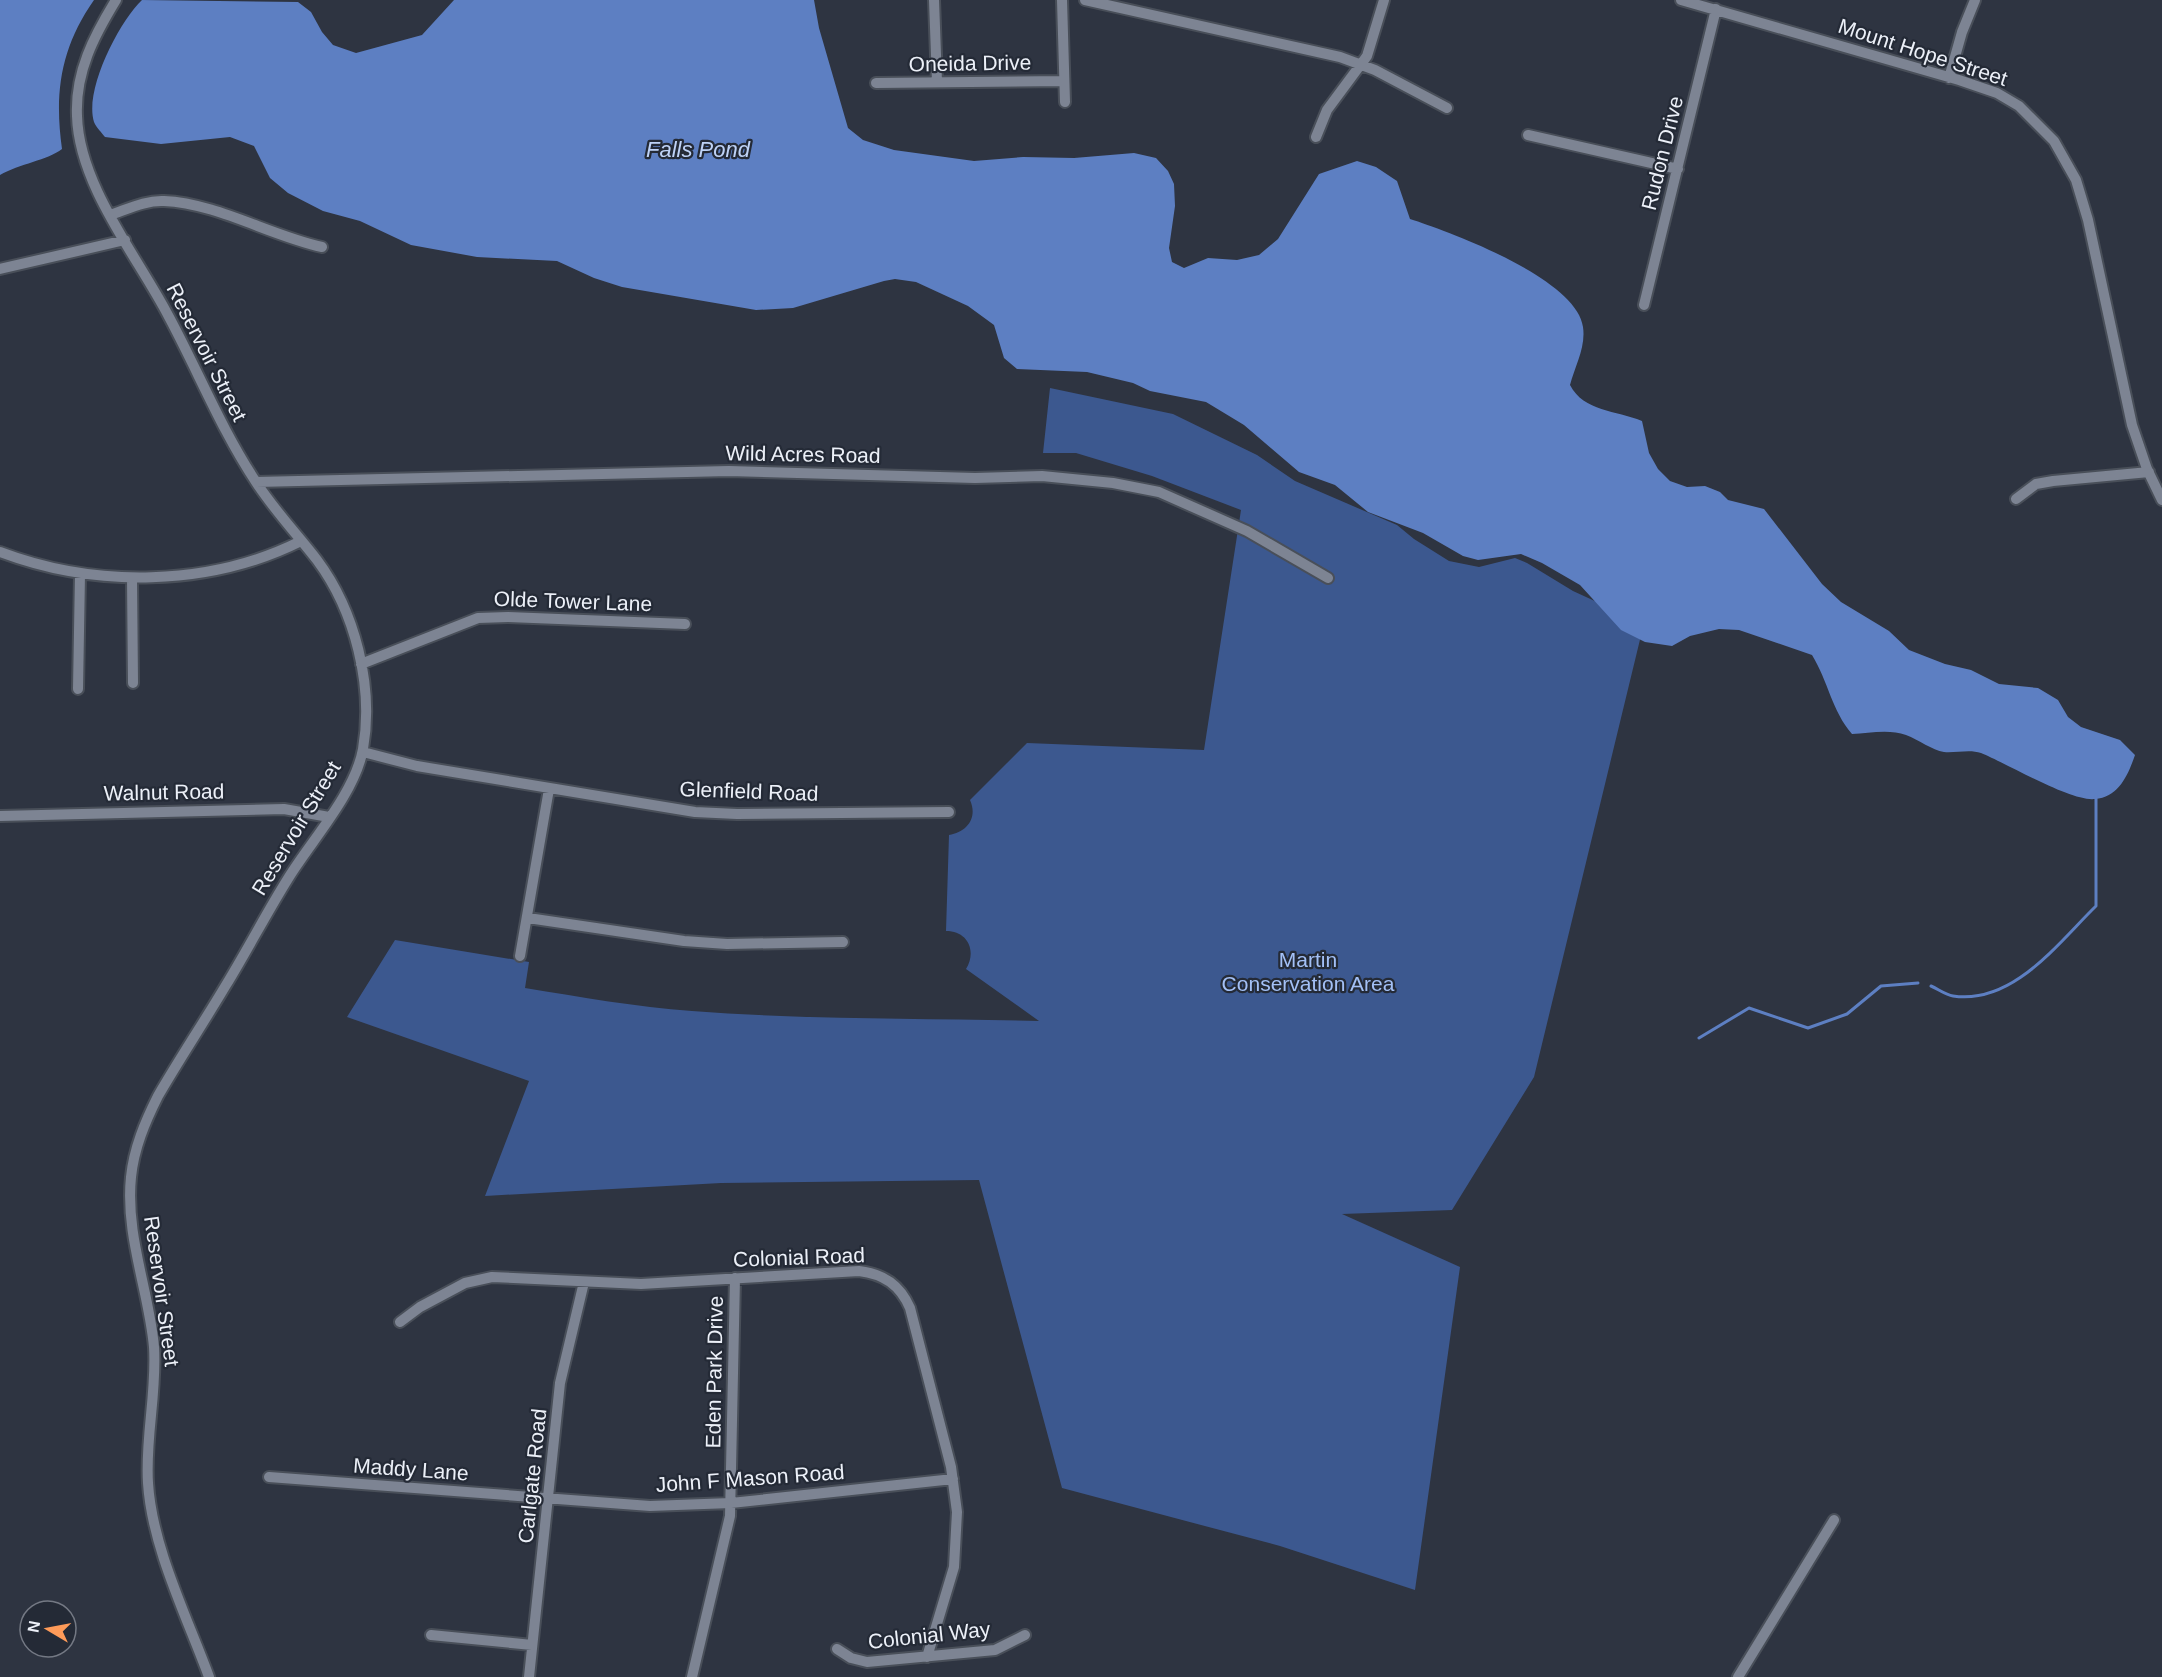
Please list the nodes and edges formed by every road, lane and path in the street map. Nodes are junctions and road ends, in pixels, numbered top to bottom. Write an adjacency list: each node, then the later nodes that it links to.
1 (116, 0): 19 (street, Reservoir Street)
2 (934, 0): 12 (street)
3 (1062, 0): 11 (street)
4 (1086, 0): 9 (street)
5 (1384, 0): 9 (street)
6 (1680, 0): 8 (street, Mount Hope Street)
7 (1975, 0): 10 (street)
8 (1716, 9): 10 (street, Mount Hope Street); 18 (street, Rudon Drive)
9 (1362, 64): 15 (street); 17 (street)
10 (1949, 78): 24 (street, Mount Hope Street)
11 (1064, 81): 12 (street, Oneida Drive); 14 (street)
12 (937, 82): 13 (street, Oneida Drive)
13 (876, 83)
14 (1065, 102)
15 (1447, 108)
16 (1528, 135): 18 (street)
17 (1316, 137)
18 (1678, 169): 23 (street, Rudon Drive)
19 (111, 215): 20 (street, Reservoir Street); 21 (street)
20 (125, 240): 22 (street); 25 (street, Reservoir Street)
21 (322, 247)
22 (0, 269)
23 (1644, 305)
24 (2149, 472): 26 (street); 27 (street, Mount Hope Street)
25 (256, 482): 28 (street, Reservoir Street); 32 (street, Wild Acres Road)
26 (2016, 499)
27 (2162, 500)
28 (301, 541): 31 (street); 34 (street, Reservoir Street)
29 (0, 552): 30 (street)
30 (80, 574): 31 (street); 36 (street)
31 (132, 578): 35 (street)
32 (1328, 578)
33 (685, 624): 34 (street, Olde Tower Lane)
34 (361, 664): 37 (street, Reservoir Street)
35 (133, 683)
36 (78, 689)
37 (363, 752): 38 (street, Glenfield Road); 41 (street, Reservoir Street)
38 (549, 789): 39 (street, Glenfield Road); 42 (street)
39 (949, 812)
40 (0, 816): 41 (street, Walnut Road)
41 (329, 818): 58 (street, Reservoir Street)
42 (528, 918): 43 (street); 44 (street)
43 (843, 942)
44 (520, 956)
45 (735, 1278): 46 (street, Colonial Road); 49 (street, Colonial Road); 51 (street, Eden Park Drive)
46 (584, 1282): 47 (street, Colonial Road); 50 (street, Carlgate Road)
47 (400, 1322)
48 (269, 1477): 50 (street, Maddy Lane)
49 (953, 1479): 51 (street, John F Mason Road); 57 (street, Colonial Road)
50 (550, 1500): 51 (street, John F Mason Road); 55 (street, Carlgate Road)
51 (731, 1503): 60 (street, Eden Park Drive)
52 (1834, 1520): 61 (street)
53 (431, 1635): 55 (street)
54 (1025, 1635): 57 (street, Colonial Way)
55 (532, 1645): 59 (street, Carlgate Road)
56 (837, 1649): 57 (street, Colonial Way)
57 (927, 1657)
58 (209, 1677)
59 (530, 1677)
60 (692, 1677)
61 (1738, 1677)

